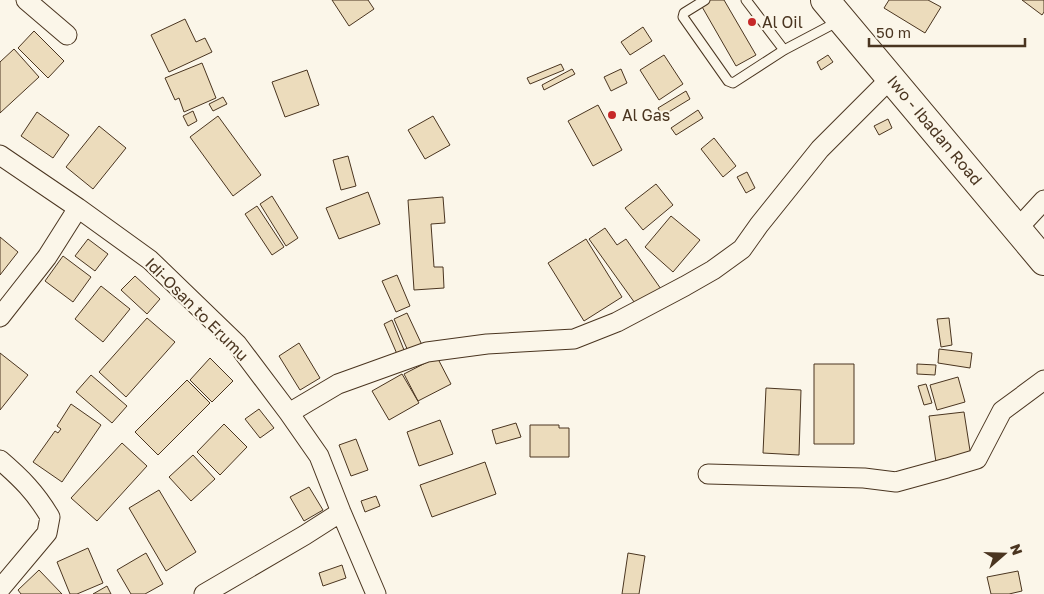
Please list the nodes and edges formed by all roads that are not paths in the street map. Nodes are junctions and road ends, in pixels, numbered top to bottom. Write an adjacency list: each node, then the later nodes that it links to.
1 (26, 0): 5 (street)
2 (705, 0): 6 (lane)
3 (746, 0): 6 (lane)
4 (833, 10): 6 (lane); 7 (main road, Iwo - Ibadan Road)
5 (67, 35)
6 (784, 50)
7 (891, 78): 11 (main road, Iwo - Ibadan Road); 15 (street)
8 (0, 155): 10 (street, Idi-Osan to Erumu)
9 (1044, 200): 11 (street)
10 (78, 208): 13 (street); 15 (street, Idi-Osan to Erumu)
11 (1018, 228): 12 (main road, Iwo - Ibadan Road)
12 (1044, 261)
13 (0, 317)
14 (1044, 380): 17 (street)
15 (289, 413): 18 (street, Idi-Osan to Erumu)
16 (0, 460): 19 (street)
17 (708, 474)
18 (341, 512): 20 (street); 21 (street, Idi-Osan to Erumu)
19 (0, 589)
20 (204, 594)
21 (376, 594)

